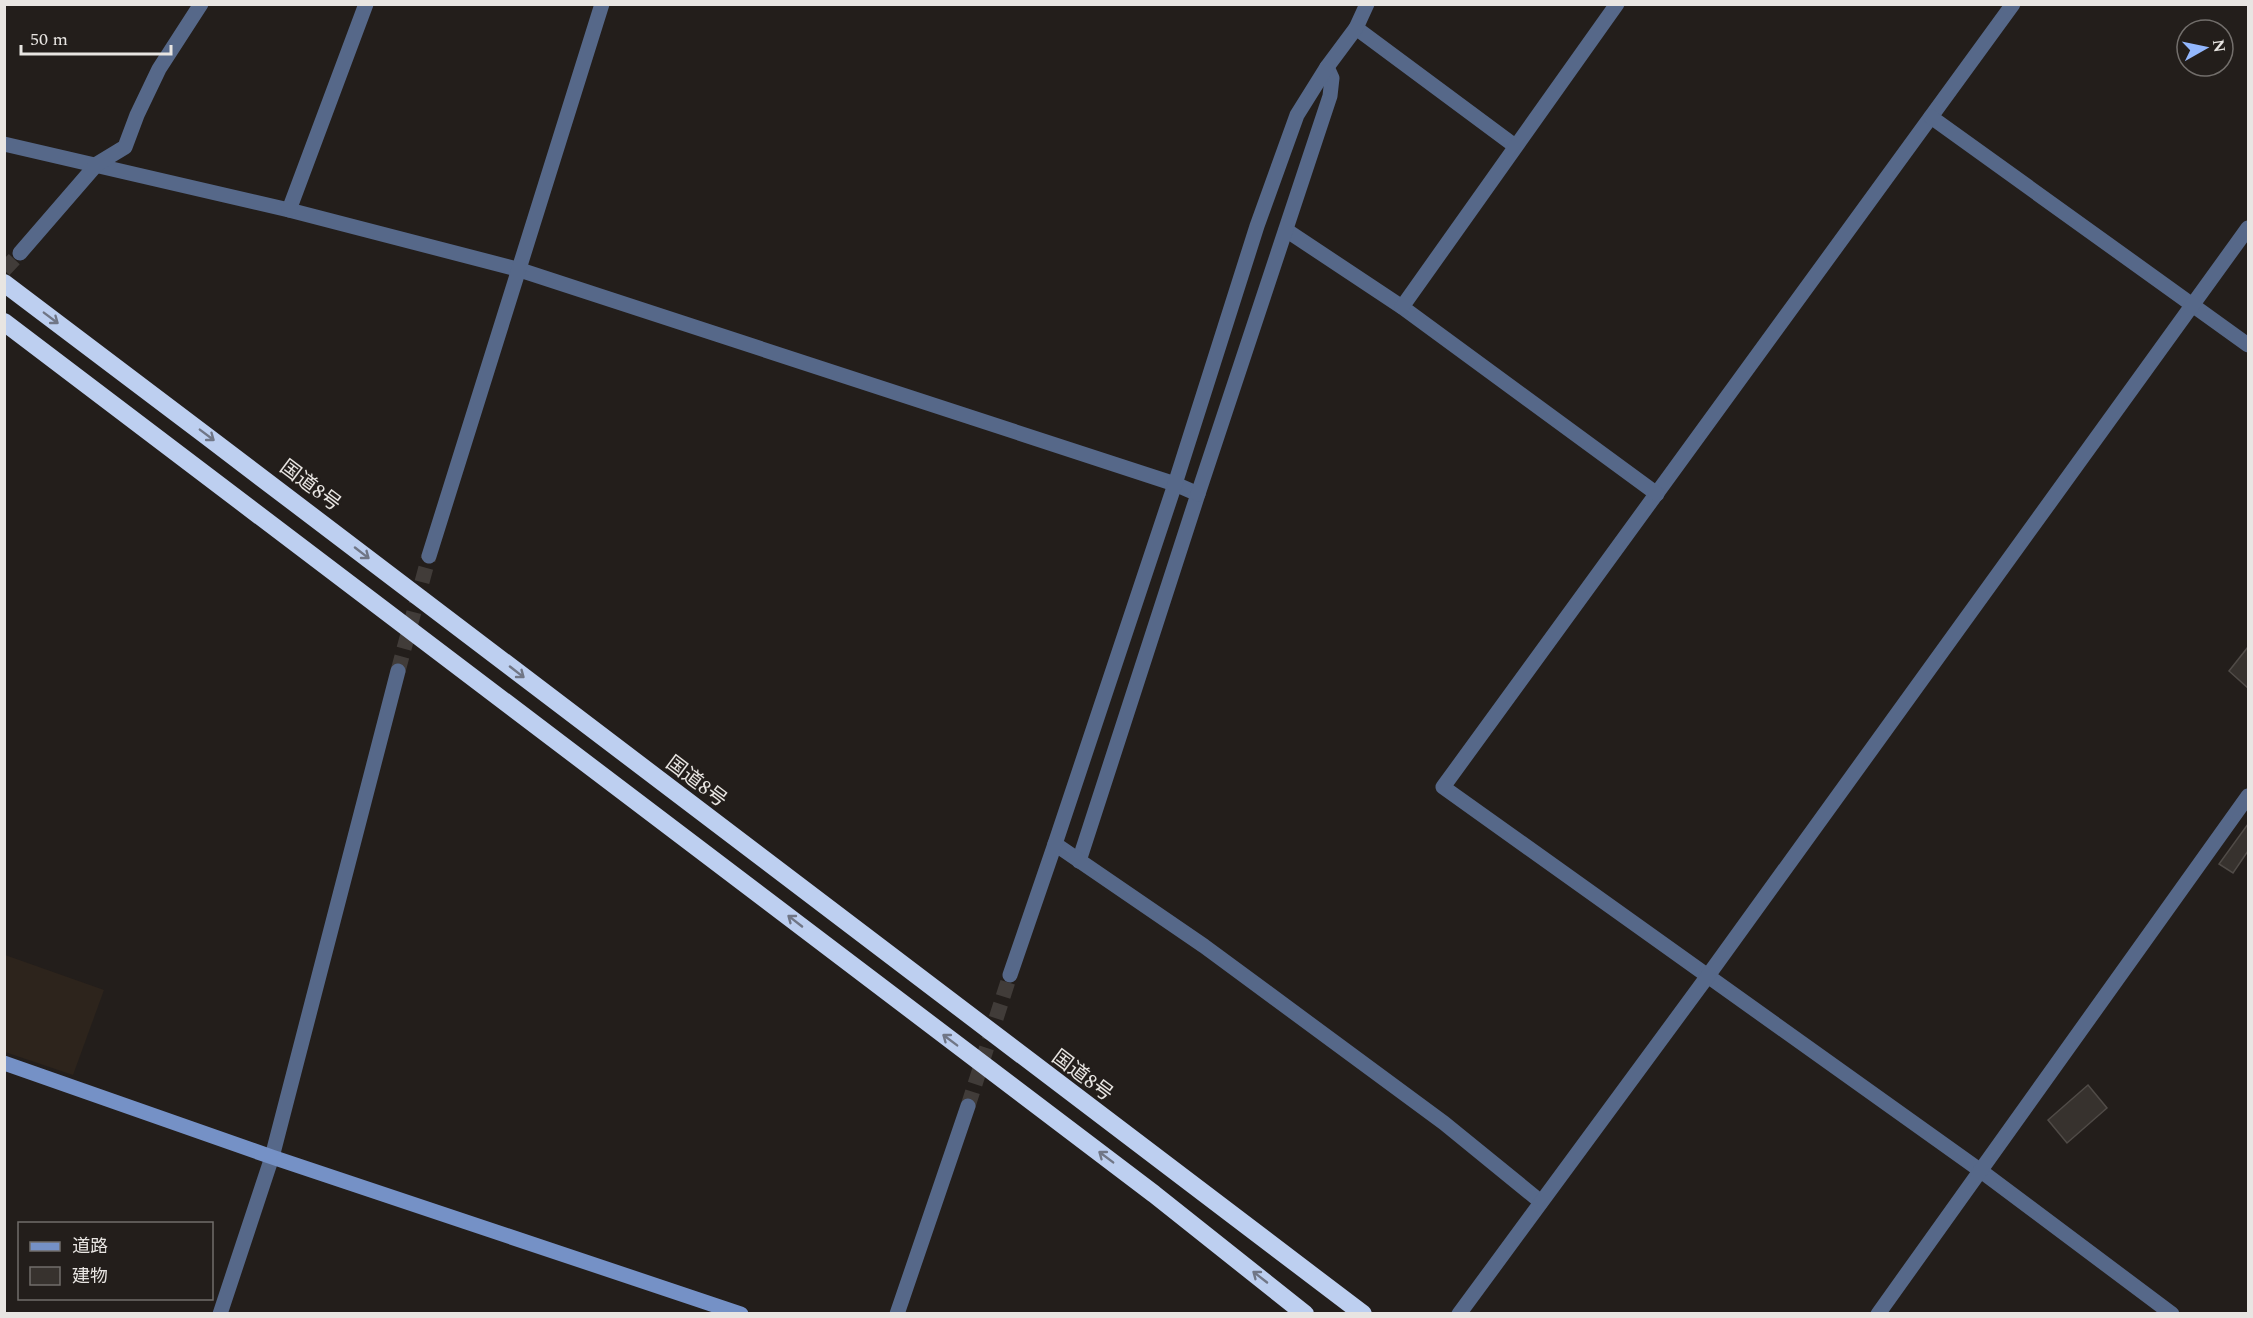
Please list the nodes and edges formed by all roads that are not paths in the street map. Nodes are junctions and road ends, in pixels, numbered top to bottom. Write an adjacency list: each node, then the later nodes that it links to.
1 (201, 4): 12 (street)
2 (366, 4): 13 (street)
3 (602, 4): 17 (street)
4 (1367, 4): 7 (street)
5 (1617, 4): 11 (street)
6 (2013, 4): 9 (street)
7 (1356, 28): 8 (street); 11 (street)
8 (1327, 67): 15 (street); 23 (street)
9 (1931, 117): 19 (street); 25 (street)
10 (4, 144): 12 (street)
11 (1515, 146): 20 (street)
12 (97, 164): 13 (street); 16 (street)
13 (289, 210): 17 (street)
14 (2248, 228): 19 (street)
15 (1286, 230): 20 (street); 24 (street)
16 (20, 253)
17 (517, 269): 23 (street); 26 (street)
18 (4, 283): 42 (highway, 国道8号, one-way to 42)
19 (2194, 306): 22 (street); 32 (street)
20 (1402, 307): 25 (street)
21 (4, 322): 41 (highway, one-way to 21)
22 (2248, 345)
23 (1175, 484): 24 (street); 29 (street)
24 (1198, 494): 30 (street)
25 (1657, 494): 32 (street)
26 (429, 556)
27 (398, 671): 35 (street)
28 (2248, 796): 36 (street)
29 (1055, 844): 30 (street); 31 (street)
30 (1079, 861): 37 (street)
31 (1010, 975)
32 (1707, 977): 36 (street); 37 (street)
33 (4, 1064): 35 (street)
34 (968, 1106): 40 (street)
35 (272, 1157): 38 (street); 39 (street)
36 (1981, 1171): 44 (street); 45 (street)
37 (1541, 1202): 43 (street)
38 (220, 1314)
39 (741, 1314)
40 (897, 1314)
41 (1305, 1314)
42 (1363, 1314)
43 (1460, 1314)
44 (1878, 1314)
45 (2172, 1314)

